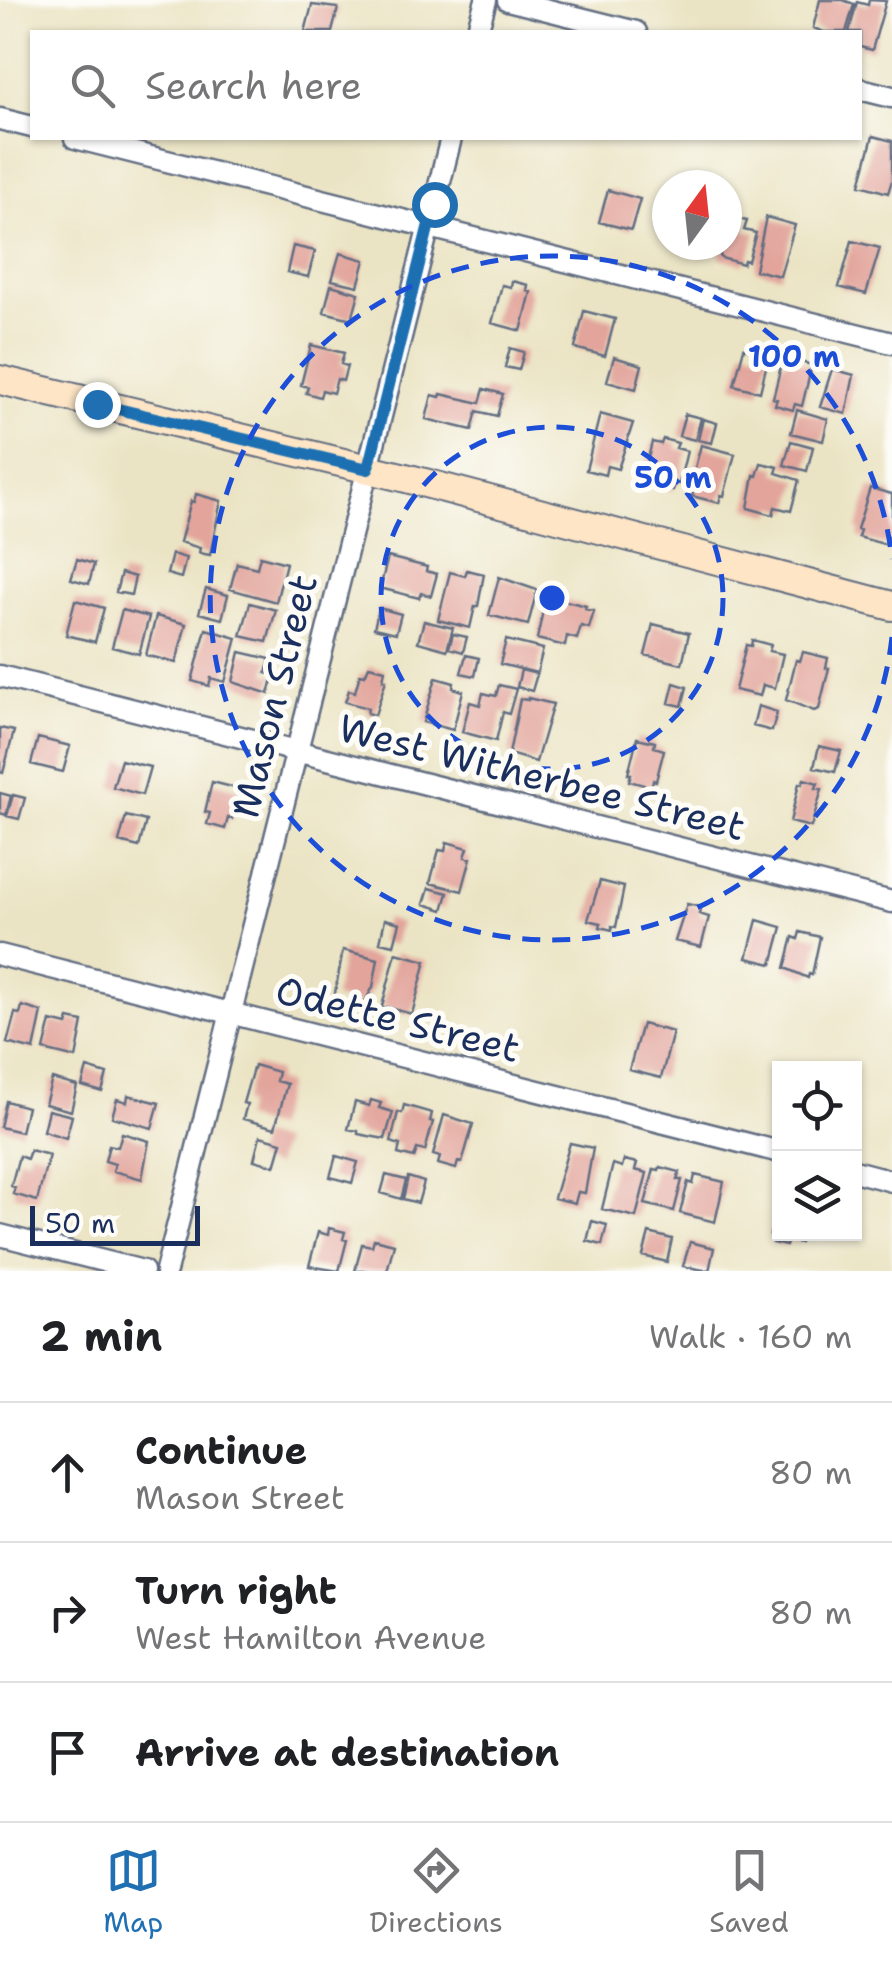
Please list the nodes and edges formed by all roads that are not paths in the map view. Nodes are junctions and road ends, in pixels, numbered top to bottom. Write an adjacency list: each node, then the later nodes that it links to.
1 (486, 0): 3 (street)
2 (508, 0): 4 (street)
3 (478, 30)
4 (628, 30)
5 (862, 90): 6 (street)
6 (892, 97)
7 (0, 118): 8 (street)
8 (30, 126)
9 (83, 140): 11 (street)
10 (450, 140): 11 (street, Mason Street)
11 (428, 226): 12 (street); 14 (street, Mason Street)
12 (892, 344)
13 (0, 380): 14 (street)
14 (368, 469): 15 (street); 17 (street, Mason Street)
15 (892, 606)
16 (0, 676): 17 (street, West Witherbee Street)
17 (296, 751): 18 (street, West Witherbee Street); 20 (street, Mason Street)
18 (892, 902)
19 (0, 955): 20 (street, Odette Street)
20 (230, 1013): 21 (street, Odette Street); 26 (street, Mason Street)
21 (776, 1151)
22 (862, 1173): 23 (street)
23 (892, 1181)
24 (0, 1235): 25 (street)
25 (143, 1271)
26 (166, 1271)

